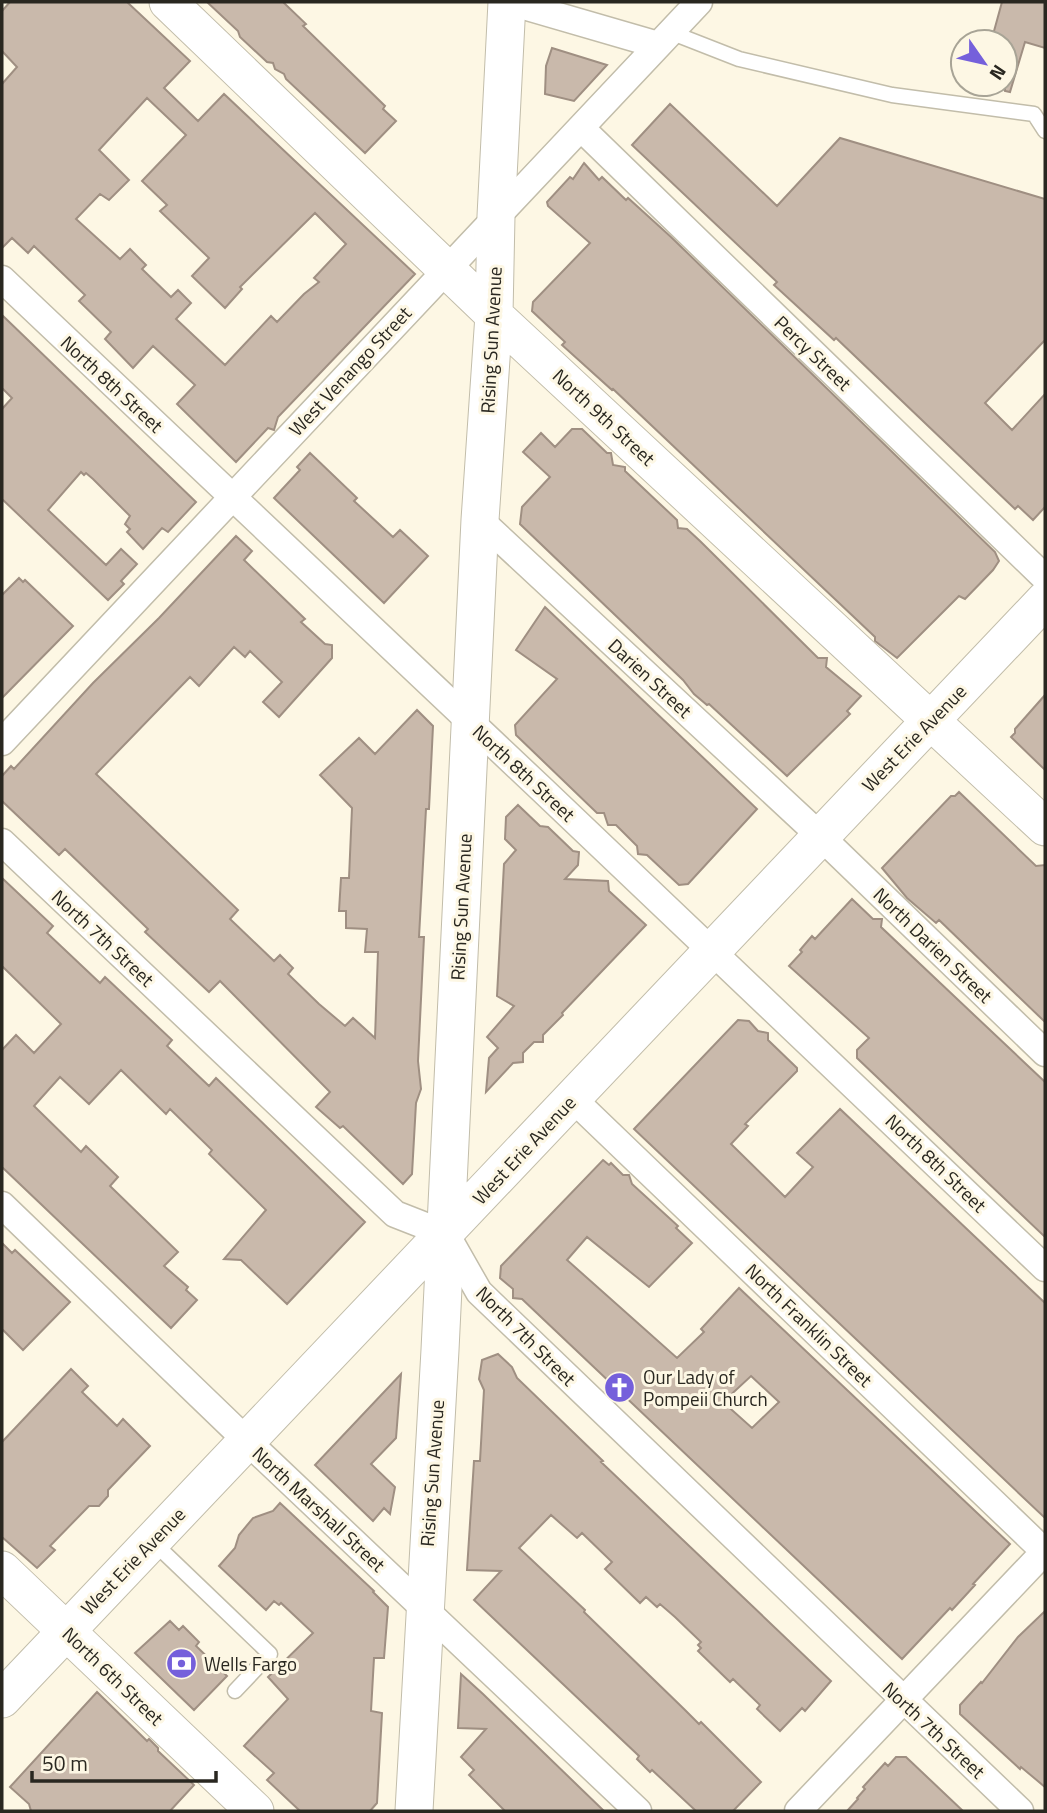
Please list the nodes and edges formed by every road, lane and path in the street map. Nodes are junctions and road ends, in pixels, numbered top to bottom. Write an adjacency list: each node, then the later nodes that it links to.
1 (168, 2): 8 (street, North 9th Street)
2 (509, 2): 4 (street); 7 (street, Rising Sun Avenue)
3 (699, 2): 4 (street, West Venango Street)
4 (664, 38): 5 (street, West Venango Street); 6 (lane)
5 (581, 128): 7 (street, West Venango Street); 13 (street, Percy Street)
6 (1045, 131)
7 (496, 216): 8 (street, West Venango Street); 10 (street, Rising Sun Avenue)
8 (446, 270): 10 (street, North 9th Street); 11 (street, West Venango Street)
9 (2, 279): 11 (street, North 8th Street)
10 (494, 315): 12 (street, Rising Sun Avenue); 15 (street, North 9th Street)
11 (231, 497): 16 (street, North 8th Street); 17 (street, West Venango Street)
12 (480, 520): 16 (street, Rising Sun Avenue); 19 (street, Darien Street)
13 (1045, 578)
14 (1045, 600): 15 (street, West Erie Avenue)
15 (932, 720): 18 (street, North 9th Street); 19 (street, West Erie Avenue)
16 (470, 723): 21 (street, North 8th Street); 25 (street, Rising Sun Avenue)
17 (2, 742)
18 (1045, 827)
19 (820, 837): 21 (street, West Erie Avenue); 22 (street, North Darien Street)
20 (2, 842): 25 (street, North 7th Street)
21 (713, 949): 23 (street, West Erie Avenue); 26 (street, North 8th Street)
22 (1045, 1053)
23 (572, 1098): 25 (street, West Erie Avenue); 29 (street, North Franklin Street)
24 (2, 1205): 27 (street, North Marshall Street)
25 (446, 1234): 27 (street, West Erie Avenue); 31 (street, Rising Sun Avenue); 35 (street, North 7th Street)
26 (1045, 1268)
27 (247, 1441): 28 (street, West Erie Avenue); 31 (street, North Marshall Street)
28 (152, 1541): 32 (street, West Erie Avenue); 33 (lane)
29 (1045, 1552): 35 (street)
30 (2, 1570): 32 (street, North 6th Street)
31 (424, 1608): 37 (street, Rising Sun Avenue); 38 (street, North Marshall Street)
32 (66, 1631): 34 (street, West Erie Avenue); 36 (street, North 6th Street)
33 (235, 1691)
34 (2, 1699)
35 (903, 1701): 39 (street); 40 (street, North 7th Street)
36 (255, 1811)
37 (414, 1811)
38 (638, 1811)
39 (798, 1811)
40 (1020, 1811)

